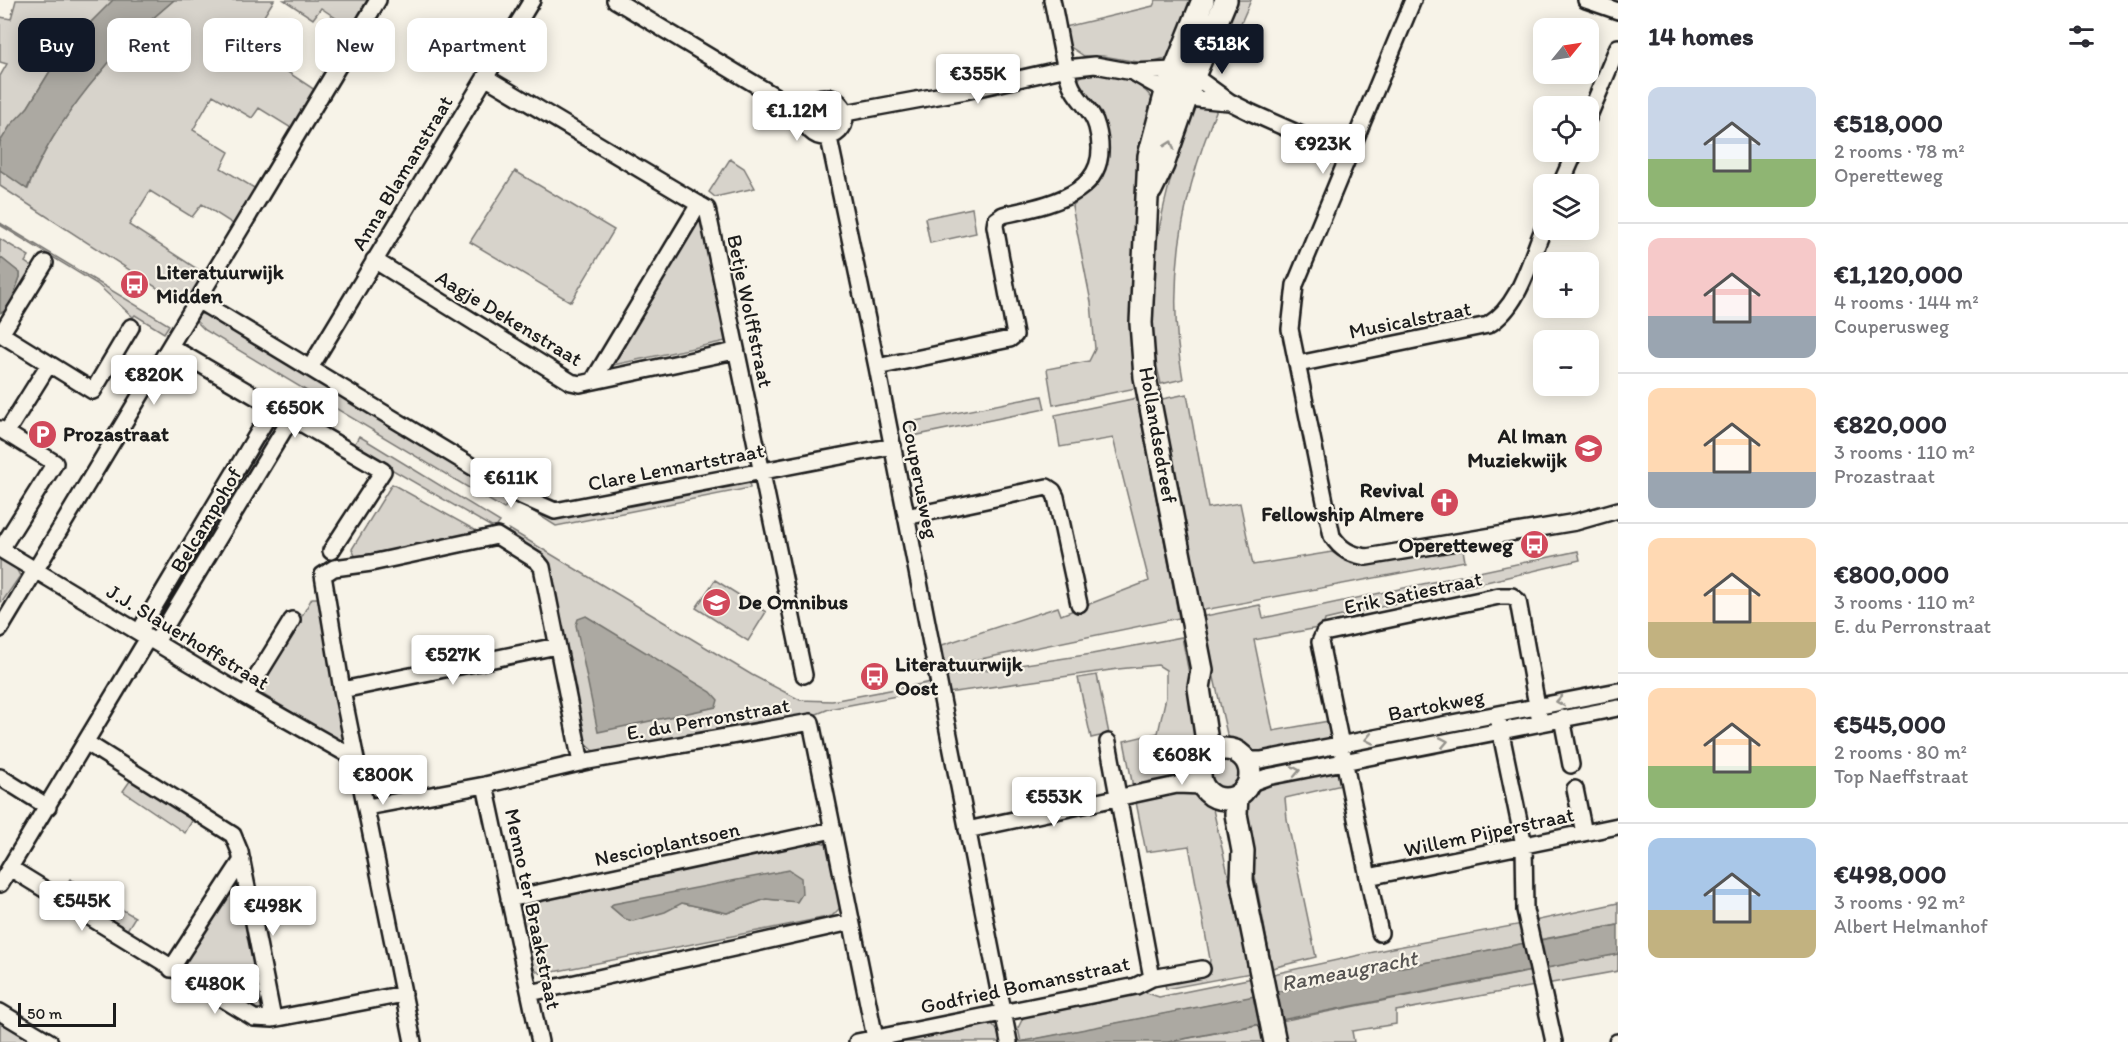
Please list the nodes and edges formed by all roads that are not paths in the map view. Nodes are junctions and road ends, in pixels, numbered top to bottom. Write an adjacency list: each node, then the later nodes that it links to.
1 (378, 0): 27 (street)
2 (532, 0): 15 (street, Anna Blamanstraat)
3 (615, 0): 19 (street)
4 (1052, 0): 11 (street)
5 (1203, 0): 12 (main road, Hollandsedreef)
6 (1226, 0): 14 (main road, Hollandsedreef)
7 (1413, 0): 22 (street)
8 (1586, 0): 9 (street)
9 (1618, 10)
10 (1618, 47): 17 (street)
11 (1067, 68): 13 (street); 20 (street); 33 (street)
12 (1173, 70): 13 (street); 14 (street); 16 (main road, Hollandsedreef)
13 (1133, 72): 16 (street)
14 (1194, 76): 16 (main road, Hollandsedreef); 18 (street)
15 (485, 77): 23 (street); 25 (street, Anna Blamanstraat)
16 (1176, 95): 18 (street); 70 (main road, Hollandsedreef)
17 (1597, 96)
18 (1230, 102): 22 (street)
19 (805, 111): 20 (street); 21 (street)
20 (845, 113): 21 (street)
21 (829, 138): 33 (street, Couperusweg)
22 (1349, 156): 32 (street)
23 (699, 204): 30 (street, Betje Wolffstraat); 35 (street)
24 (1539, 240): 32 (street, Musicalstraat)
25 (374, 260): 34 (street, Anna Blamanstraat); 35 (street, Aagje Dekenstraat)
26 (45, 263): 31 (street)
27 (199, 301): 29 (street); 34 (street, Clare Lennartstraat)
28 (131, 327): 31 (street)
29 (171, 346): 36 (street); 45 (street)
30 (735, 351): 35 (street, Aagje Dekenstraat); 40 (street, Betje Wolffstraat)
31 (49, 364): 38 (street)
32 (1298, 364): 41 (street)
33 (877, 367): 39 (street, Couperusweg)
34 (310, 368): 40 (street, Clare Lennartstraat)
35 (593, 381)
36 (273, 408): 37 (street); 49 (street, Belcampohof)
37 (291, 418): 44 (street); 49 (street, Belcampohof)
38 (3, 431): 43 (street)
39 (893, 446): 40 (street, Clare Lennartstraat); 42 (street, Couperusweg)
40 (761, 471): 51 (street, Betje Wolffstraat)
41 (1618, 510)
42 (906, 517): 46 (street); 78 (street, Couperusweg)
43 (0, 549): 45 (street, J.J. Slauerhoffstraat)
44 (331, 551)
45 (36, 570): 48 (street); 49 (street, J.J. Slauerhoffstraat)
46 (1079, 604)
47 (292, 620): 54 (street)
48 (0, 629)
49 (148, 638): 54 (street, J.J. Slauerhoffstraat); 62 (street)
50 (557, 646): 52 (street); 52 (street); 67 (street)
51 (804, 675)
52 (342, 690): 64 (street)
53 (1618, 691): 55 (street, Bartokweg, one-way to 55)
54 (245, 696): 64 (street, J.J. Slauerhoffstraat)
55 (1537, 705): 57 (street, Bartokweg); 59 (street); 63 (street, Erik Satiestraat)
56 (1618, 708): 58 (street, Bartokweg)
57 (1498, 714): 60 (street); 63 (street, Bartokweg, one-way to 63)
58 (1562, 718): 59 (street, Bartokweg); 68 (street)
59 (1540, 722): 60 (street, Bartokweg)
60 (1500, 732): 66 (street, Bartokweg, one-way to 60); 80 (street)
61 (1107, 742): 73 (street)
62 (87, 743): 74 (street); 81 (street)
63 (1342, 744): 65 (street, Bartokweg); 66 (street)
64 (356, 759): 75 (street)
65 (1246, 760): 70 (main road)
66 (1345, 761): 70 (street, Bartokweg, one-way to 66); 83 (street)
67 (581, 763): 71 (street, E. du Perronstraat); 77 (street, E. du Perronstraat)
68 (1571, 765)
69 (0, 777): 74 (street)
70 (1220, 777): 73 (street); 96 (main road, Hollandsedreef)
71 (484, 785): 75 (street, E. du Perronstraat); 85 (street, Menno ter Braakstraat)
72 (1575, 789): 79 (street)
73 (1118, 798): 78 (street); 90 (street)
74 (48, 807): 82 (street)
75 (367, 807): 92 (street)
76 (1618, 826): 79 (street, Willem Pijperstraat)
77 (833, 830): 85 (street, Nescioplantsoen); 86 (street, E. du Perronstraat)
78 (967, 830): 93 (street, Couperusweg)
79 (1584, 833): 80 (street, Willem Pijperstraat)
80 (1524, 845): 83 (street, Willem Pijperstraat); 103 (street)
81 (242, 860): 88 (street); 95 (street)
82 (10, 868): 84 (street); 88 (street)
83 (1368, 878): 87 (street)
84 (0, 884)
85 (509, 899): 91 (street, Menno ter Braakstraat)
86 (851, 922): 91 (street); 97 (street, E. du Perronstraat)
87 (1380, 933)
88 (171, 969): 95 (street)
89 (1202, 969): 90 (street, Godfried Bomansstraat)
90 (1152, 978): 93 (street, Godfried Bomansstraat)
91 (530, 993): 100 (street, Menno ter Braakstraat)
92 (404, 994): 95 (street); 99 (street)
93 (1003, 1011): 97 (street, Godfried Bomansstraat); 102 (street, Couperusweg)
94 (0, 1012): 98 (street)
95 (273, 1019)
96 (1274, 1036)
97 (875, 1038): 101 (street, Godfried Bomansstraat)
98 (50, 1042)
99 (413, 1042)
100 (540, 1042)
101 (857, 1042)
102 (1009, 1042)
103 (1554, 1042)

